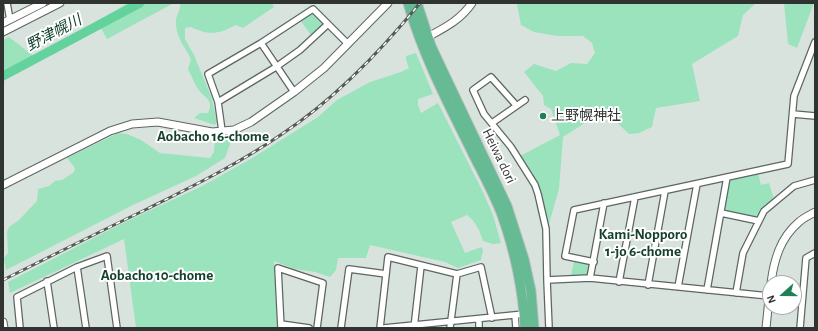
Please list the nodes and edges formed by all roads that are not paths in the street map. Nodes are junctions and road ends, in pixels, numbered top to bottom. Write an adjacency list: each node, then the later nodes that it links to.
1 (7, 3): 8 (street)
2 (43, 3): 8 (street)
3 (60, 3): 11 (street)
4 (388, 3): 15 (street)
5 (408, 3): 12 (highway, Heiwa dori)
6 (417, 3): 12 (highway, Heiwa dori)
7 (472, 3): 12 (street)
8 (10, 20): 9 (street)
9 (3, 23)
10 (328, 24): 14 (street); 15 (street); 16 (street)
11 (3, 32)
12 (425, 39): 51 (highway, Heiwa dori); 72 (highway, Heiwa dori)
13 (815, 42): 21 (street)
14 (261, 43): 16 (street); 19 (street)
15 (348, 44): 17 (street)
16 (276, 67): 17 (street); 19 (street)
17 (294, 92): 24 (street)
18 (525, 100): 20 (street)
19 (218, 102): 24 (street)
20 (516, 106): 23 (street); 23 (street)
21 (793, 114): 22 (street); 25 (street)
22 (815, 116)
23 (492, 123): 43 (street)
24 (222, 131): 28 (street)
25 (727, 177): 27 (street); 33 (street)
26 (815, 180): 34 (street)
27 (697, 184): 29 (street); 47 (street)
28 (3, 185)
29 (665, 191): 30 (street); 46 (street)
30 (635, 197): 31 (street); 45 (street)
31 (604, 203): 36 (street); 36 (street)
32 (815, 212): 41 (street)
33 (721, 213): 34 (street); 48 (street)
34 (759, 221): 49 (street)
35 (815, 253): 75 (street)
36 (594, 262): 42 (street)
37 (421, 266): 39 (street); 40 (street); 58 (street)
38 (77, 267): 44 (street); 62 (street); 63 (street)
39 (386, 274): 66 (street); 67 (street)
40 (457, 274): 53 (street); 56 (street)
41 (772, 275)
42 (590, 278): 43 (street); 45 (street)
43 (547, 280): 73 (street)
44 (47, 281): 60 (street); 61 (street)
45 (619, 282): 46 (street)
46 (648, 285): 47 (street)
47 (678, 287): 48 (street)
48 (706, 290): 49 (street)
49 (736, 293): 50 (street)
50 (762, 293)
51 (520, 315): 53 (street); 70 (street); 71 (highway, Heiwa dori)
52 (767, 315): 74 (street)
53 (492, 318): 54 (street)
54 (479, 319): 56 (street); 69 (street)
55 (3, 322): 59 (street)
56 (450, 325): 58 (street)
57 (281, 326): 64 (street); 65 (street)
58 (414, 327): 68 (street)
59 (4, 328)
60 (20, 328)
61 (54, 328)
62 (86, 328)
63 (117, 328)
64 (309, 328)
65 (317, 328)
66 (341, 328)
67 (380, 328)
68 (384, 328)
69 (479, 328)
70 (516, 328)
71 (525, 328)
72 (534, 328)
73 (550, 328)
74 (766, 328)
75 (800, 328)

